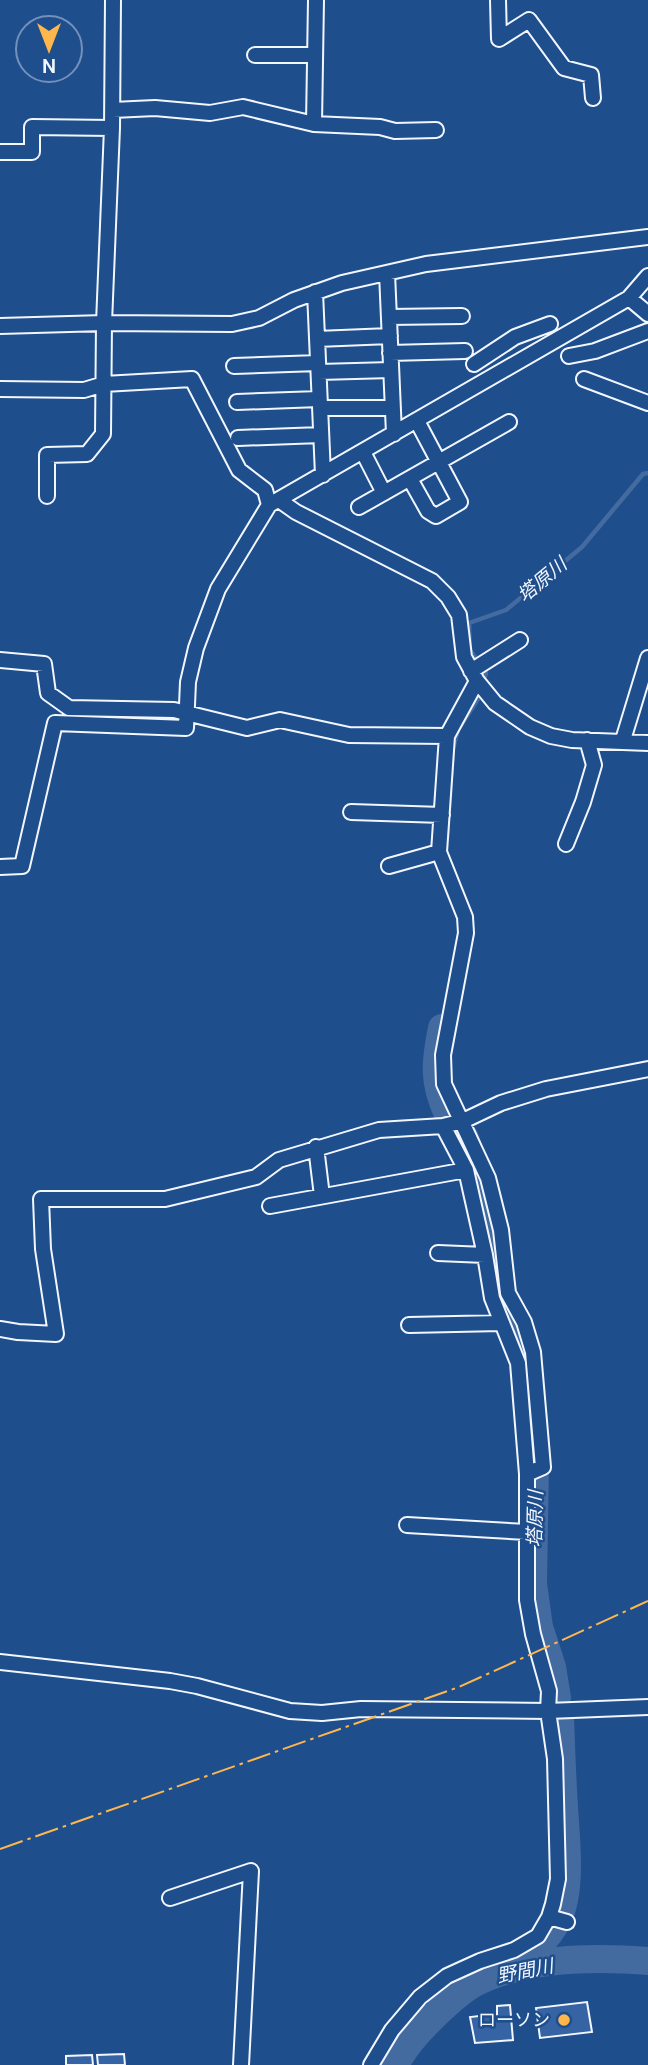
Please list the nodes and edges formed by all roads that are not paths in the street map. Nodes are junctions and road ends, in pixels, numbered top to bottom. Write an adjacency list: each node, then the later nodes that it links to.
1 (113, 0): 7 (street)
2 (316, 0): 5 (street)
3 (498, 0): 6 (street)
4 (256, 55): 5 (street)
5 (315, 55): 8 (street)
6 (593, 98)
7 (113, 110): 8 (street); 9 (street)
8 (314, 124): 10 (street)
9 (112, 128): 11 (street); 20 (street)
10 (436, 130)
11 (0, 152)
12 (648, 237): 13 (street)
13 (387, 273): 15 (street); 19 (street)
14 (648, 276): 16 (street)
15 (315, 292): 20 (street); 25 (street)
16 (629, 298): 17 (street); 40 (street)
17 (648, 314)
18 (462, 316): 19 (street)
19 (389, 317): 24 (street)
20 (104, 323): 22 (street); 34 (street)
21 (550, 324): 29 (street)
22 (0, 326)
23 (648, 331): 28 (street)
24 (390, 336): 25 (street); 27 (street)
25 (317, 339): 31 (street)
26 (465, 351): 27 (street)
27 (390, 353): 32 (street)
28 (569, 356)
29 (474, 364)
30 (234, 366): 31 (street)
31 (318, 368): 32 (street); 37 (street)
32 (391, 370): 39 (street)
33 (584, 379): 38 (street)
34 (104, 384): 35 (street); 50 (street); 51 (street)
35 (0, 389)
36 (237, 402): 37 (street)
37 (320, 403): 39 (street); 43 (street)
38 (648, 403)
39 (393, 408): 42 (street)
40 (417, 421): 42 (street); 46 (street)
41 (509, 422): 46 (street)
42 (394, 434): 45 (street)
43 (321, 435): 44 (street); 47 (street)
44 (238, 438)
45 (363, 452): 47 (street); 49 (street)
46 (439, 462): 48 (street); 48 (street)
47 (323, 475): 51 (street)
48 (410, 478): 49 (street)
49 (384, 493): 52 (street)
50 (47, 496)
51 (274, 503): 56 (street); 57 (street)
52 (359, 507)
53 (520, 640): 56 (street)
54 (648, 659): 60 (street)
55 (0, 660): 57 (street)
56 (473, 674): 58 (street); 59 (street)
57 (187, 714): 58 (street); 67 (street)
58 (447, 736): 63 (street)
59 (587, 740): 60 (street); 64 (street)
60 (623, 740): 61 (street)
61 (648, 743)
62 (351, 812): 63 (street)
63 (442, 815): 65 (street)
64 (566, 844)
65 (439, 852): 66 (street); 69 (street)
66 (389, 866)
67 (0, 867)
68 (648, 1069): 69 (street)
69 (463, 1121): 70 (street); 77 (street)
70 (443, 1126): 71 (street); 72 (street)
71 (316, 1147): 73 (street); 79 (street)
72 (466, 1170): 73 (street); 76 (street)
73 (322, 1196): 74 (street)
74 (270, 1206)
75 (438, 1252): 76 (street)
76 (485, 1255): 80 (street)
77 (524, 1322): 80 (street); 81 (street)
78 (409, 1325): 80 (street)
79 (0, 1329)
80 (505, 1330): 81 (street)
81 (527, 1474): 83 (street)
82 (407, 1525): 83 (street)
83 (527, 1532): 86 (street)
84 (0, 1662): 86 (street)
85 (648, 1707): 86 (street)
86 (548, 1711): 88 (street)
87 (170, 1898): 90 (street)
88 (549, 1917): 89 (street); 91 (street)
89 (567, 1922)
90 (242, 2065)
91 (371, 2065)

